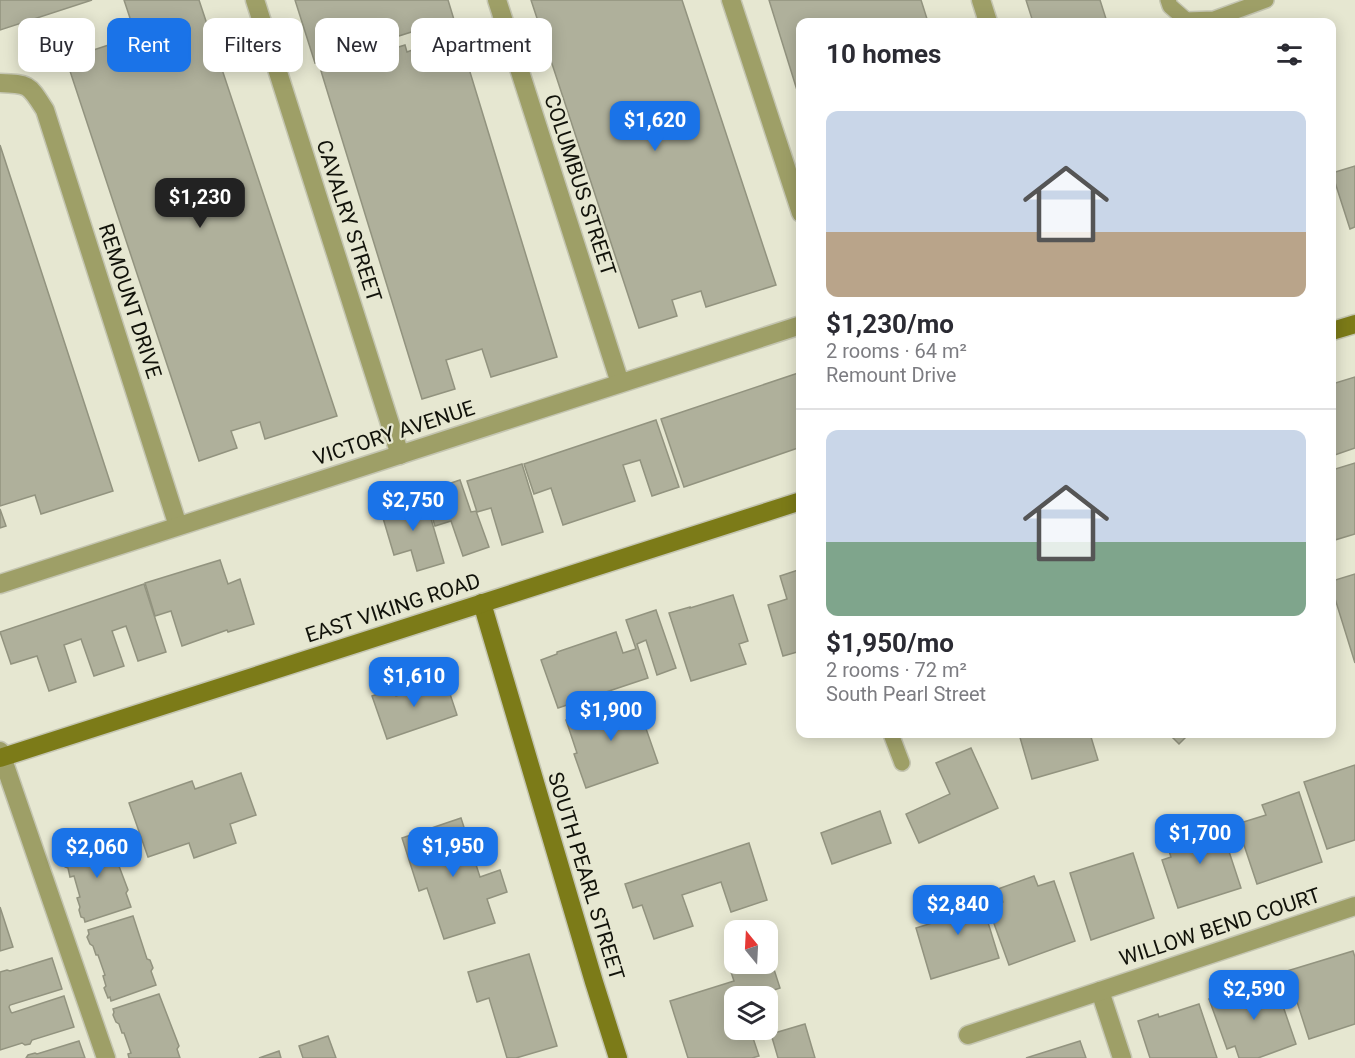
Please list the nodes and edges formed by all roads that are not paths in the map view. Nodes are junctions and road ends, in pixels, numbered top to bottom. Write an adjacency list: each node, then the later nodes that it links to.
1 (255, 0): 16 (street, CAVALRY STREET)
2 (497, 0): 15 (street, COLUMBUS STREET)
3 (731, 0): 11 (street)
4 (981, 0): 7 (street)
5 (1168, 0): 8 (lane)
6 (1266, 0): 9 (lane)
7 (987, 18)
8 (1184, 18)
9 (1217, 18)
10 (0, 83): 18 (street, REMOUNT DRIVE)
11 (796, 198)
12 (1355, 324): 14 (street)
13 (796, 327): 15 (street, VICTORY AVENUE)
14 (1336, 330)
15 (620, 383): 16 (street, VICTORY AVENUE)
16 (400, 455): 18 (street, VICTORY AVENUE)
17 (796, 503): 20 (street, EAST VIKING ROAD)
18 (178, 526): 19 (street, VICTORY AVENUE)
19 (0, 584)
20 (482, 603): 22 (street, EAST VIKING ROAD); 28 (street, SOUTH PEARL STREET)
21 (893, 738): 23 (lane)
22 (1, 755): 27 (street)
23 (902, 763)
24 (1355, 906): 25 (street, WILLOW BEND COURT)
25 (1100, 991): 26 (street, WILLOW BEND COURT); 29 (street, WILLOW BEND COURT)
26 (968, 1035)
27 (106, 1058)
28 (618, 1058)
29 (1122, 1058)

